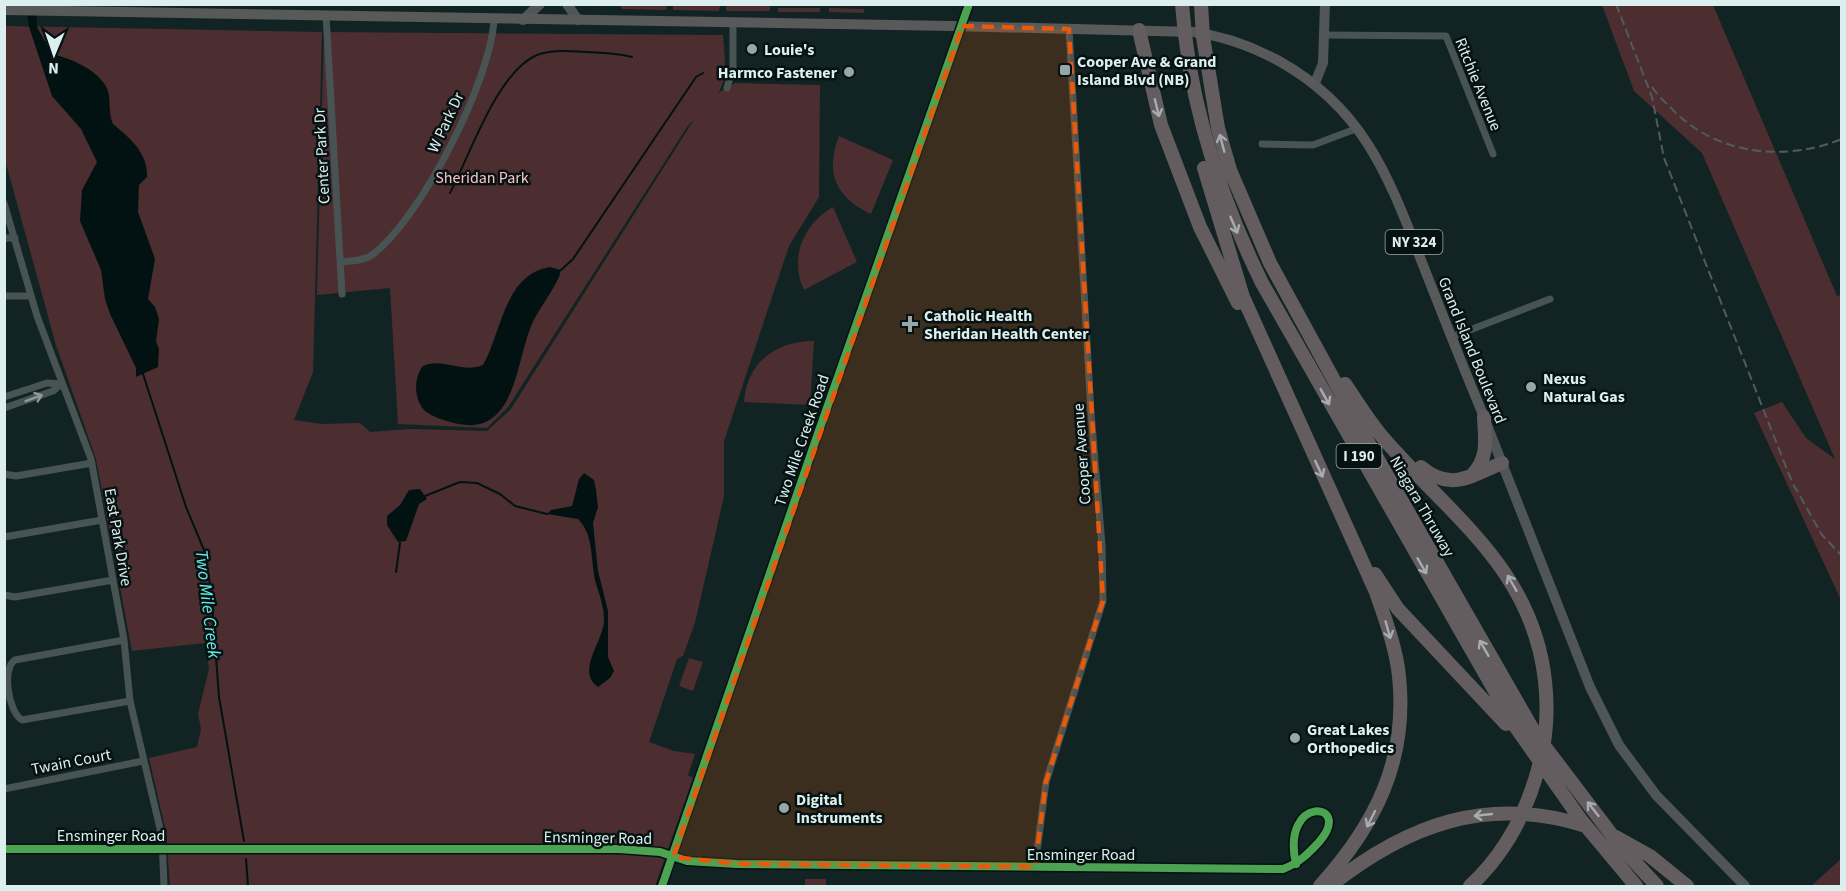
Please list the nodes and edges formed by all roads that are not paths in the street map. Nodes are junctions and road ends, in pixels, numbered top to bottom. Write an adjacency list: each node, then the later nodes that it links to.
1 (540, 4): 11 (street)
2 (567, 4): 12 (street)
3 (969, 4): 14 (street, Two Mile Creek Road)
4 (1182, 4): 18 (highway, Niagara Thruway / I 190)
5 (1201, 4): 32 (highway, Niagara Thruway / I 190, one-way to 5)
6 (1325, 4): 17 (street)
7 (274, 9): 8 (main road, NY 324); 9 (main road, NY 324)
8 (4, 10)
9 (326, 15): 10 (main road, NY 324); 27 (street, Center Park Dr)
10 (494, 20): 11 (main road, NY 324); 27 (street, W Park Dr)
11 (523, 20): 12 (main road, Grand Island Boulevard / NY 324)
12 (578, 20): 13 (main road, Grand Island Boulevard / NY 324)
13 (733, 22): 14 (main road, Grand Island Boulevard / NY 324); 20 (street)
14 (962, 26): 15 (main road, Grand Island Boulevard / NY 324); 56 (street, Two Mile Creek Road)
15 (1069, 29): 16 (main road, Grand Island Boulevard / NY 324); 58 (street, Cooper Avenue)
16 (1139, 30): 19 (main road, Grand Island Boulevard / NY 324); 34 (highway, one-way to 34)
17 (1325, 35): 19 (street); 23 (street, Ritchie Avenue)
18 (1188, 68): 34 (highway); 53 (highway, Niagara Thruway / I 190, one-way to 53)
19 (1315, 83): 21 (main road, Grand Island Boulevard / NY 324)
20 (727, 88)
21 (1358, 128): 22 (street); 33 (main road, Grand Island Boulevard / NY 324)
22 (1262, 144)
23 (1493, 154)
24 (4, 203): 26 (street, East Park Drive)
25 (4, 238): 26 (street)
26 (15, 238): 30 (street, East Park Drive)
27 (341, 262): 28 (street, Center Park Dr)
28 (342, 294)
29 (4, 296): 30 (street)
30 (31, 296): 35 (street, East Park Drive)
31 (1550, 299): 33 (street)
32 (1297, 311): 39 (highway); 65 (highway, Niagara Thruway / I 190, one-way to 32)
33 (1452, 337): 38 (main road, Grand Island Boulevard / NY 324)
34 (1277, 378): 46 (highway, one-way to 46)
35 (61, 384): 36 (street); 37 (street, one-way to 35); 40 (street, East Park Drive)
36 (4, 397)
37 (4, 408)
38 (1484, 417): 41 (street, Grand Island Boulevard / NY 324); 43 (highway)
39 (1392, 447): 43 (highway); 63 (highway, one-way to 39)
40 (92, 463): 42 (street); 44 (street, East Park Drive)
41 (1502, 463): 43 (highway); 67 (street, Grand Island Boulevard / NY 324)
42 (4, 474)
43 (1471, 476)
44 (102, 520): 45 (street); 47 (street, East Park Drive)
45 (4, 537)
46 (1352, 537): 53 (highway); 61 (highway, one-way to 61)
47 (113, 580): 48 (street); 49 (street, East Park Drive)
48 (4, 595)
49 (124, 640): 50 (street, East Park Drive); 50 (street)
50 (130, 701): 51 (street, East Park Drive)
51 (144, 761): 52 (street, Twain Court); 55 (street, East Park Drive)
52 (4, 789)
53 (1581, 820): 64 (highway, Niagara Thruway / I 190)
54 (4, 849): 55 (street, Ensminger Road)
55 (162, 849): 56 (street, Ensminger Road); 59 (street, East Park Drive)
56 (673, 857): 58 (street, Ensminger Road); 60 (street, Two Mile Creek Road)
57 (1296, 864): 57 (street); 58 (street, Ensminger Road)
58 (1035, 867)
59 (164, 886)
60 (662, 886)
61 (1320, 886)
62 (1330, 886): 66 (highway, one-way to 62)
63 (1470, 886)
64 (1636, 886)
65 (1657, 886)
66 (1688, 886)
67 (1745, 886)

